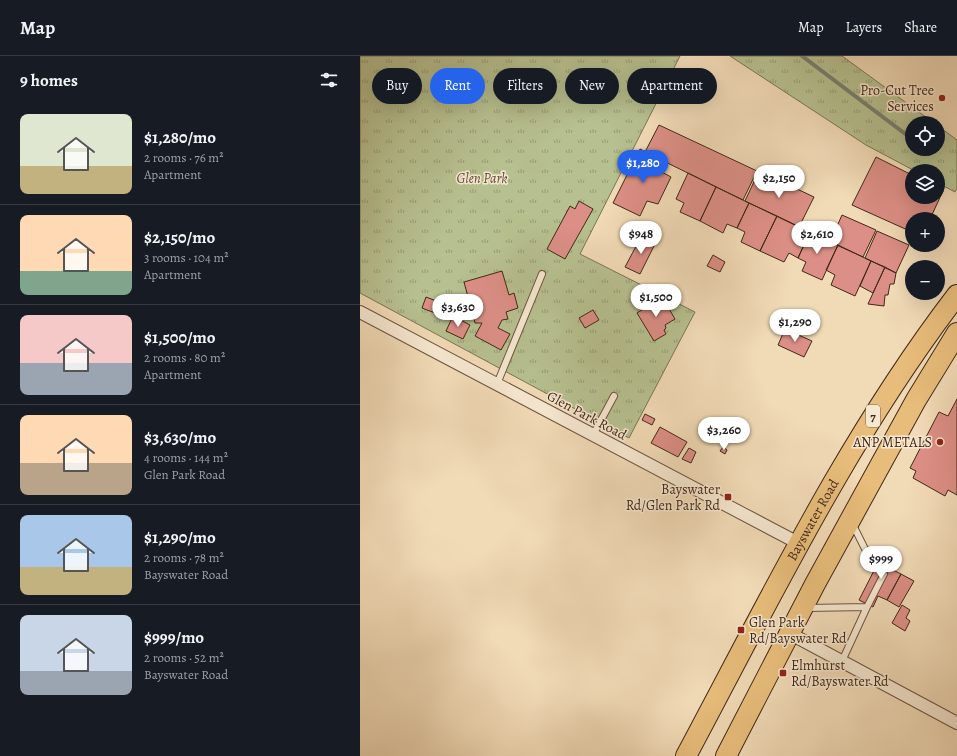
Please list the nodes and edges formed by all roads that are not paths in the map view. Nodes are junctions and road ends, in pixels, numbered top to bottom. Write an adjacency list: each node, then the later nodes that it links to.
1 (542, 274): 5 (lane)
2 (957, 295): 9 (main road, Bayswater Road / 7)
3 (360, 312): 5 (street, Glen Park Road)
4 (957, 334): 8 (main road, 7)
5 (497, 384): 7 (street, Glen Park Road)
6 (614, 396): 7 (lane)
7 (593, 435): 9 (street, Glen Park Road)
8 (850, 520): 10 (main road, 7); 11 (lane)
9 (800, 544): 10 (main road); 13 (main road, Bayswater Road / 7)
10 (829, 560): 12 (main road, 7)
11 (867, 607): 12 (lane); 15 (lane)
12 (802, 608): 14 (main road, 7)
13 (760, 619): 14 (main road); 17 (main road, Bayswater Road / 7)
14 (789, 633): 15 (street); 18 (main road, 7)
15 (842, 661): 16 (street)
16 (957, 722)
17 (686, 756)
18 (726, 756)

